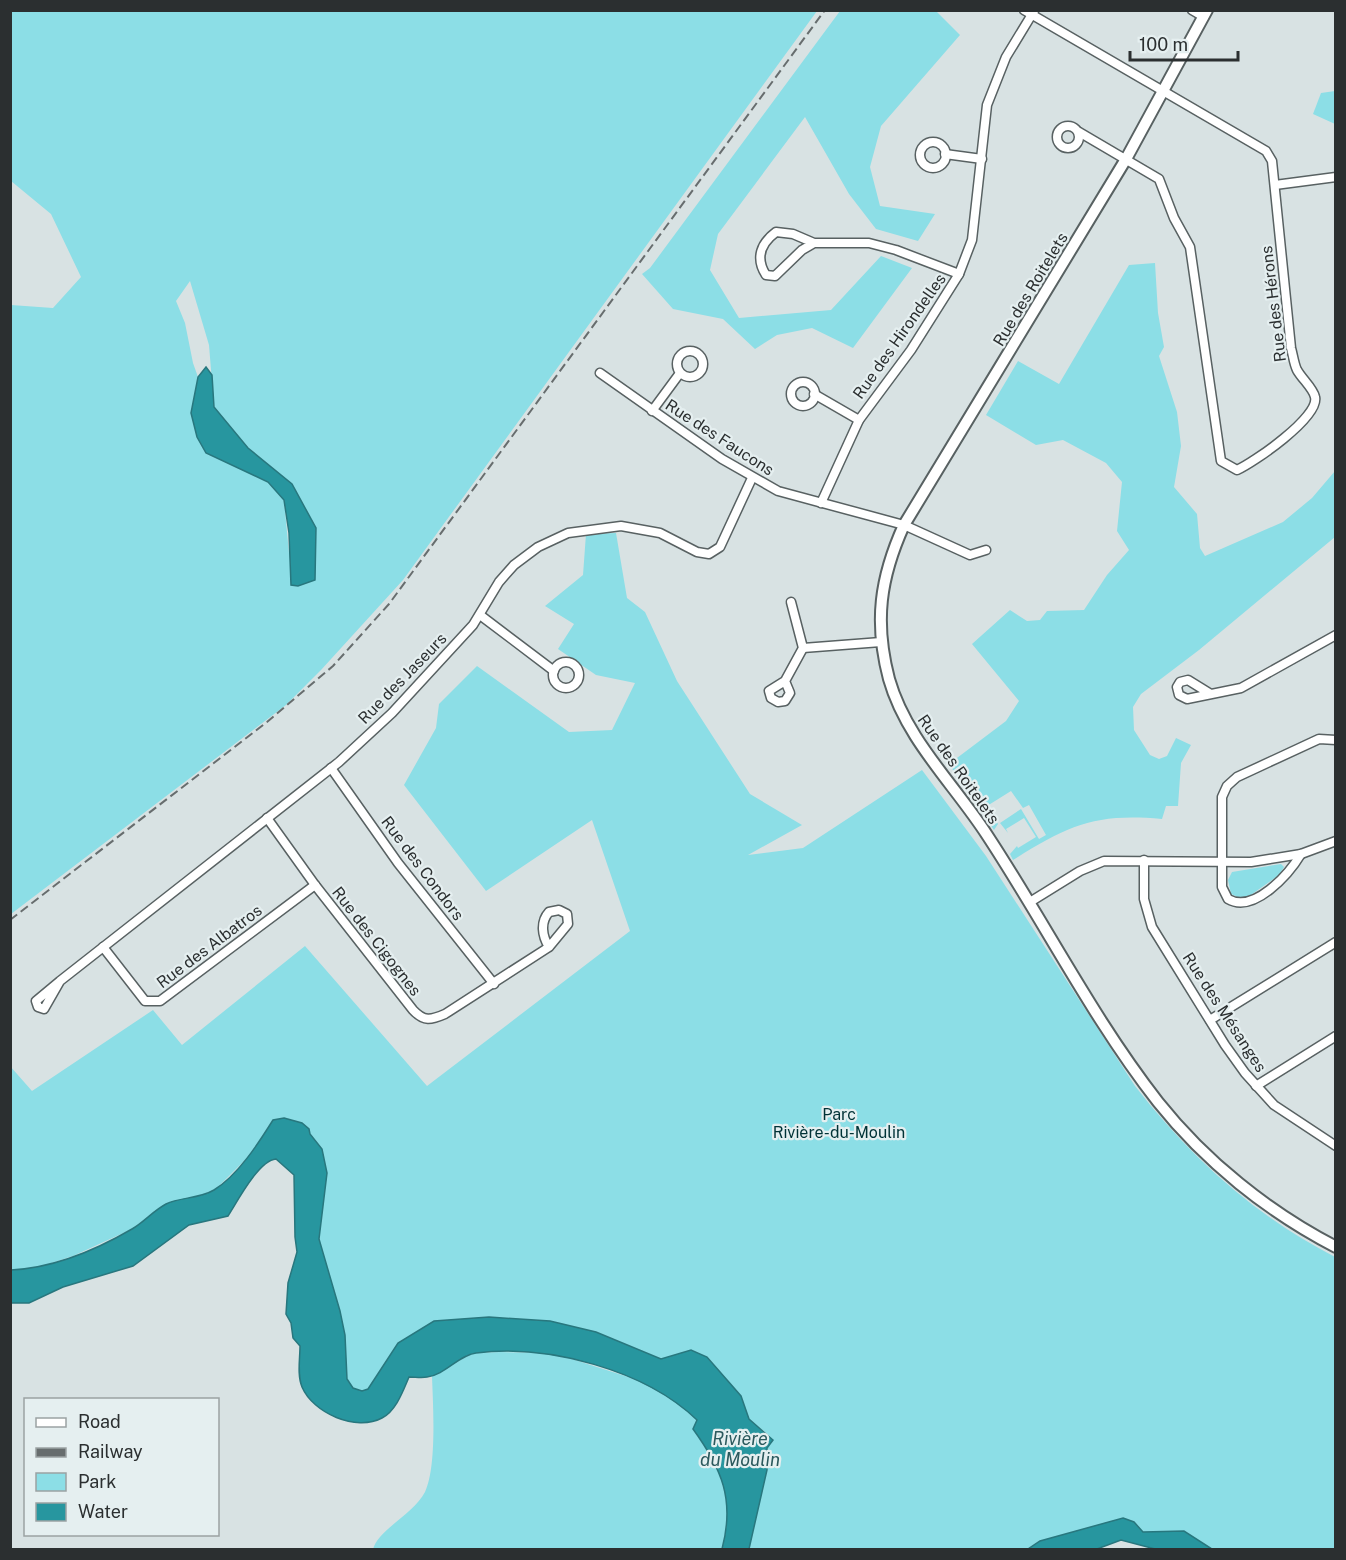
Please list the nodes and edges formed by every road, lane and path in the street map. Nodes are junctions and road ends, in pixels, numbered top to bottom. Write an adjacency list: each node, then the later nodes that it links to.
1 (1192, 10): 3 (street)
2 (1030, 12): 4 (street, Rue des Hérons); 7 (street, Rue des Hirondelles)
3 (1205, 14): 4 (street, Rue des Roitelets)
4 (1163, 91): 8 (street, Rue des Roitelets); 10 (street, Rue des Hérons)
5 (1079, 132): 8 (street, Rue des Hérons)
6 (945, 154): 7 (street)
7 (982, 159): 12 (street, Rue des Hirondelles)
8 (1126, 159): 10 (street, Rue des Hérons); 20 (street, Rue des Roitelets)
9 (1335, 177): 10 (street)
10 (1275, 185)
11 (814, 243): 11 (street); 12 (street)
12 (959, 274): 17 (street, Rue des Hirondelles)
13 (600, 373): 16 (street, Rue des Faucons)
14 (680, 373): 16 (street)
15 (814, 394): 17 (street)
16 (652, 411): 18 (street, Rue des Faucons)
17 (858, 420): 19 (street, Rue des Hirondelles)
18 (752, 478): 19 (street, Rue des Faucons); 23 (street, Rue des Jaseurs)
19 (821, 503): 20 (street, Rue des Faucons)
20 (904, 525): 21 (street, Rue des Faucons); 25 (street, Rue des Roitelets)
21 (986, 550)
22 (791, 602): 26 (street)
23 (480, 615): 27 (street); 31 (street, Rue des Jaseurs)
24 (1335, 636): 29 (street)
25 (881, 642): 26 (street); 38 (street, Rue des Roitelets)
26 (803, 648): 28 (street)
27 (554, 671)
28 (784, 681)
29 (1209, 693)
30 (1335, 740): 36 (street)
31 (331, 768): 32 (street, Rue des Jaseurs); 43 (street, Rue des Condors)
32 (267, 818): 37 (street, Rue des Cigognes); 40 (street, Rue des Jaseurs)
33 (1335, 841): 34 (street)
34 (1301, 854): 36 (street); 36 (street)
35 (1144, 860): 36 (street); 38 (street); 44 (street, Rue des Mésanges)
36 (1221, 862)
37 (315, 885): 40 (street, Rue des Albatros); 43 (street, Rue des Cigognes)
38 (1030, 902): 48 (street, Rue des Roitelets)
39 (1335, 942): 44 (street)
40 (103, 947): 42 (street, Rue des Jaseurs)
41 (549, 947): 43 (street, Rue des Cigognes)
42 (60, 981)
43 (494, 984)
44 (1210, 1020): 46 (street, Rue des Mésanges)
45 (1335, 1036): 46 (street)
46 (1256, 1086): 47 (street, Rue des Mésanges)
47 (1335, 1146)
48 (1335, 1247)

